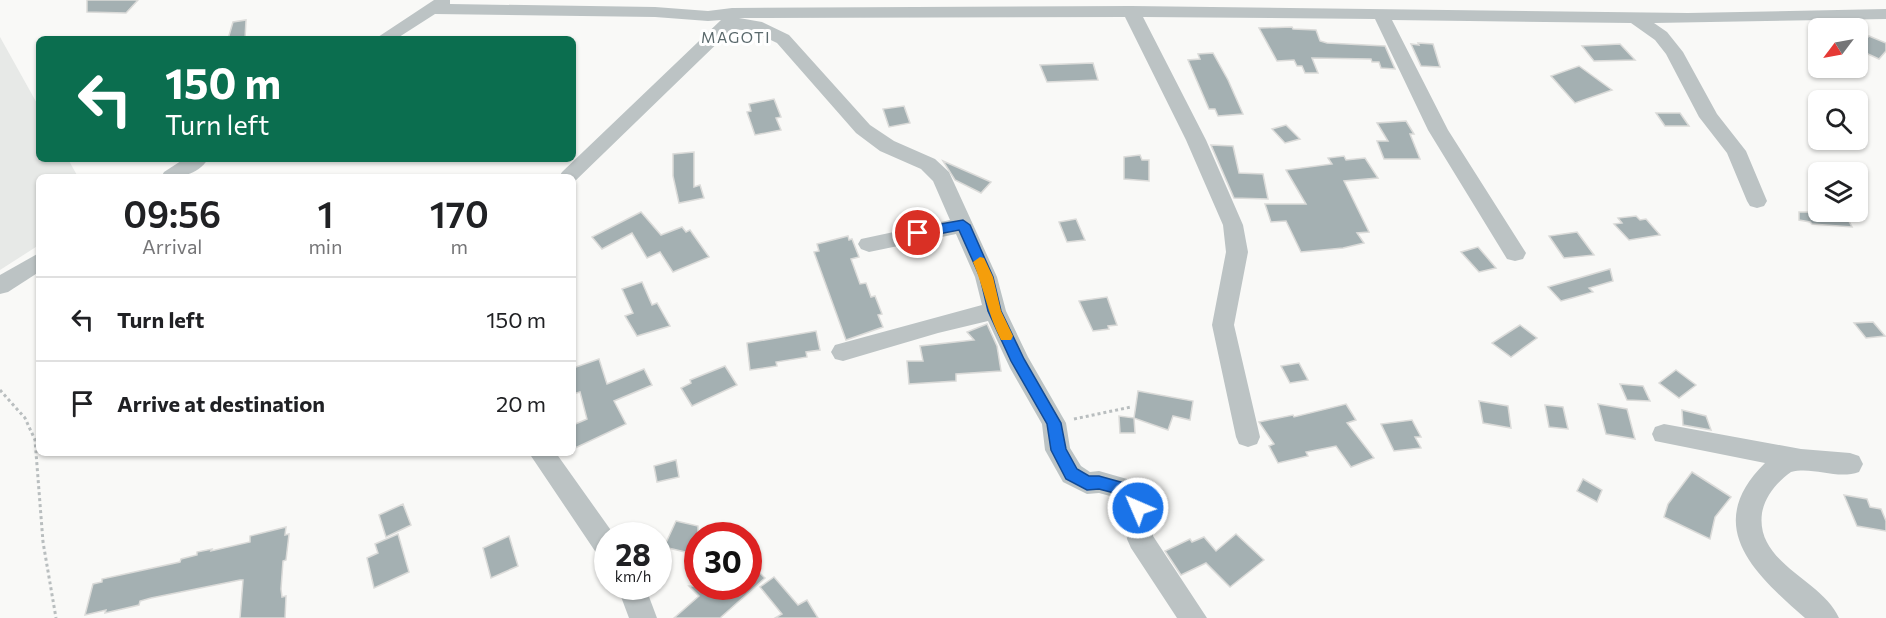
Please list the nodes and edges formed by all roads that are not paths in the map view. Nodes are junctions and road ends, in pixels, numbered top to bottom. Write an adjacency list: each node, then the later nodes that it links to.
1 (439, 5): 6 (street); 8 (street)
2 (1360, 7): 3 (street); 5 (street)
3 (1131, 11): 6 (street); 21 (street)
4 (1886, 14): 7 (street)
5 (1381, 15): 7 (street); 15 (street)
6 (730, 18): 11 (street); 13 (street)
7 (1635, 18): 12 (street)
8 (389, 36)
9 (194, 162): 10 (street)
10 (176, 174)
11 (572, 174)
12 (1757, 201)
13 (963, 225): 14 (street); 18 (street)
14 (869, 244)
15 (1515, 254)
16 (36, 263): 17 (street)
17 (0, 286)
18 (995, 311): 19 (street); 28 (street)
19 (843, 352)
20 (1664, 434): 23 (street)
21 (1248, 437)
22 (544, 456): 25 (street)
23 (1801, 460): 24 (street); 29 (street)
24 (1850, 464)
25 (594, 528)
26 (636, 600): 27 (street)
27 (643, 618)
28 (1193, 618)
29 (1825, 618)

